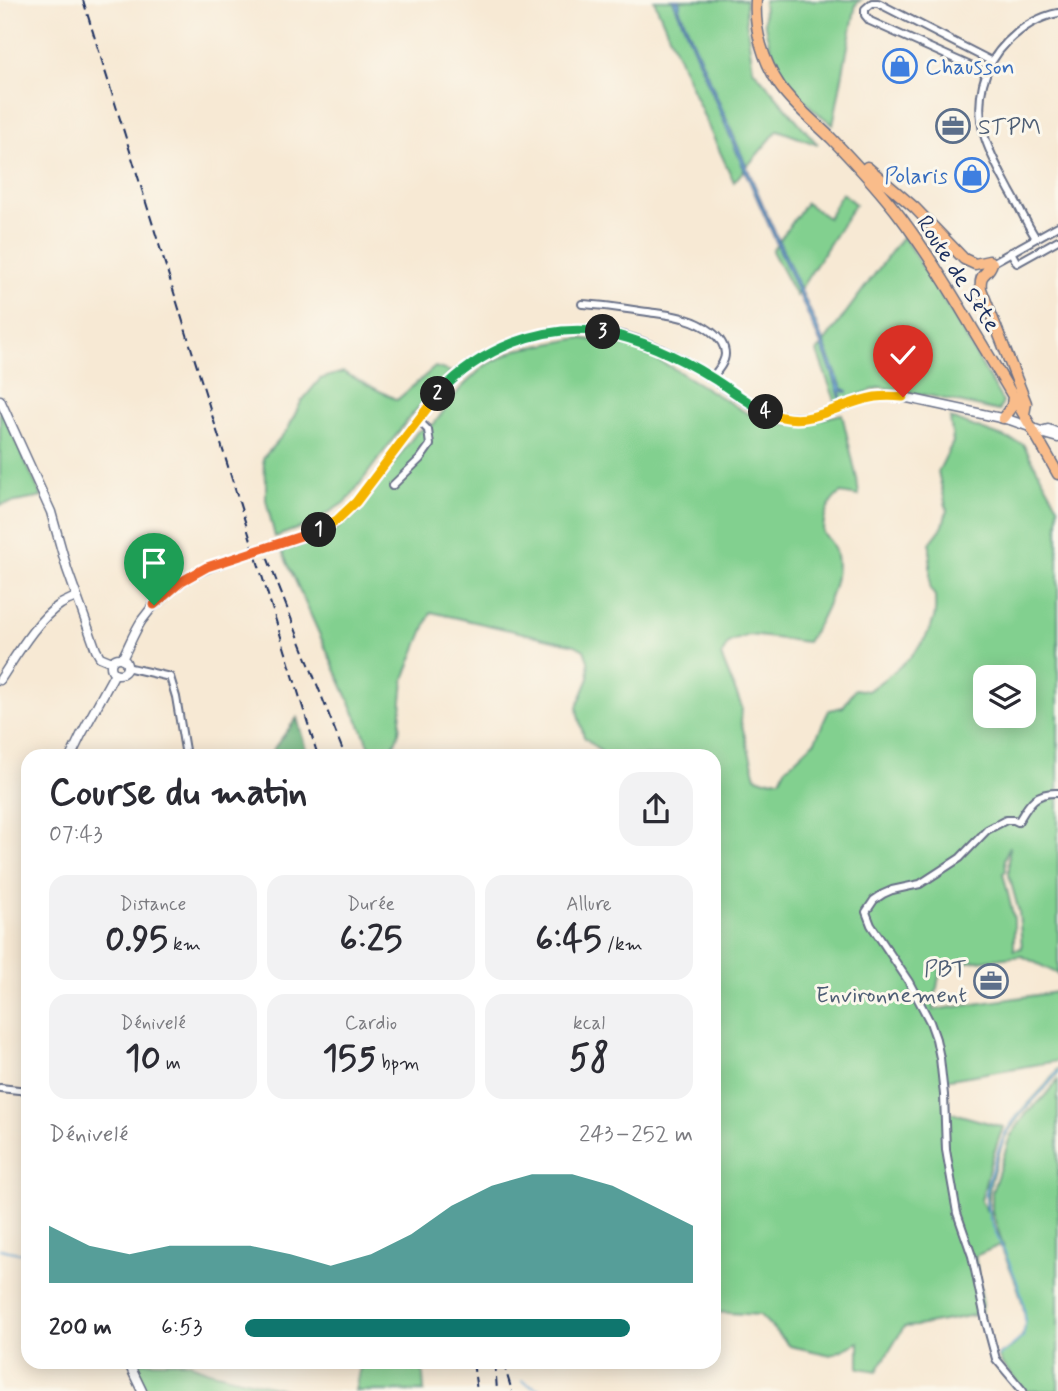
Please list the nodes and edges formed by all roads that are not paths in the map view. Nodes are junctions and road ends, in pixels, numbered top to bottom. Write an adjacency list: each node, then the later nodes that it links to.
1 (756, 0): 5 (main road, Route de Sète)
2 (1058, 13): 3 (street)
3 (991, 61): 4 (street); 4 (street)
4 (986, 73): 7 (street)
5 (849, 156): 10 (main road); 13 (main road, Route de Sète)
6 (1058, 226): 7 (street)
7 (1036, 238): 9 (street)
8 (1058, 240): 9 (street)
9 (1011, 252): 10 (street)
10 (992, 263): 15 (main road)
11 (582, 304): 12 (street)
12 (712, 378): 16 (street); 17 (street)
13 (1013, 395): 15 (main road, Route de Sète); 16 (main road)
14 (0, 400): 22 (street)
15 (1024, 414): 18 (main road, Route de Sète)
16 (1003, 418): 18 (street)
17 (418, 420): 21 (street); 24 (street, bridge)
18 (1037, 430): 19 (street); 20 (main road, Route de Sète)
19 (1058, 435)
20 (1058, 474)
21 (392, 486)
22 (76, 597): 23 (street); 26 (street)
23 (112, 662): 24 (street); 25 (street)
24 (124, 663): 25 (street); 28 (street)
25 (115, 673): 27 (street)
26 (0, 680)
27 (75, 749)
28 (185, 749)
29 (1058, 793): 34 (street)
30 (0, 1088): 31 (street)
31 (21, 1090)
32 (131, 1369): 33 (street)
33 (142, 1391)
34 (1023, 1391)

